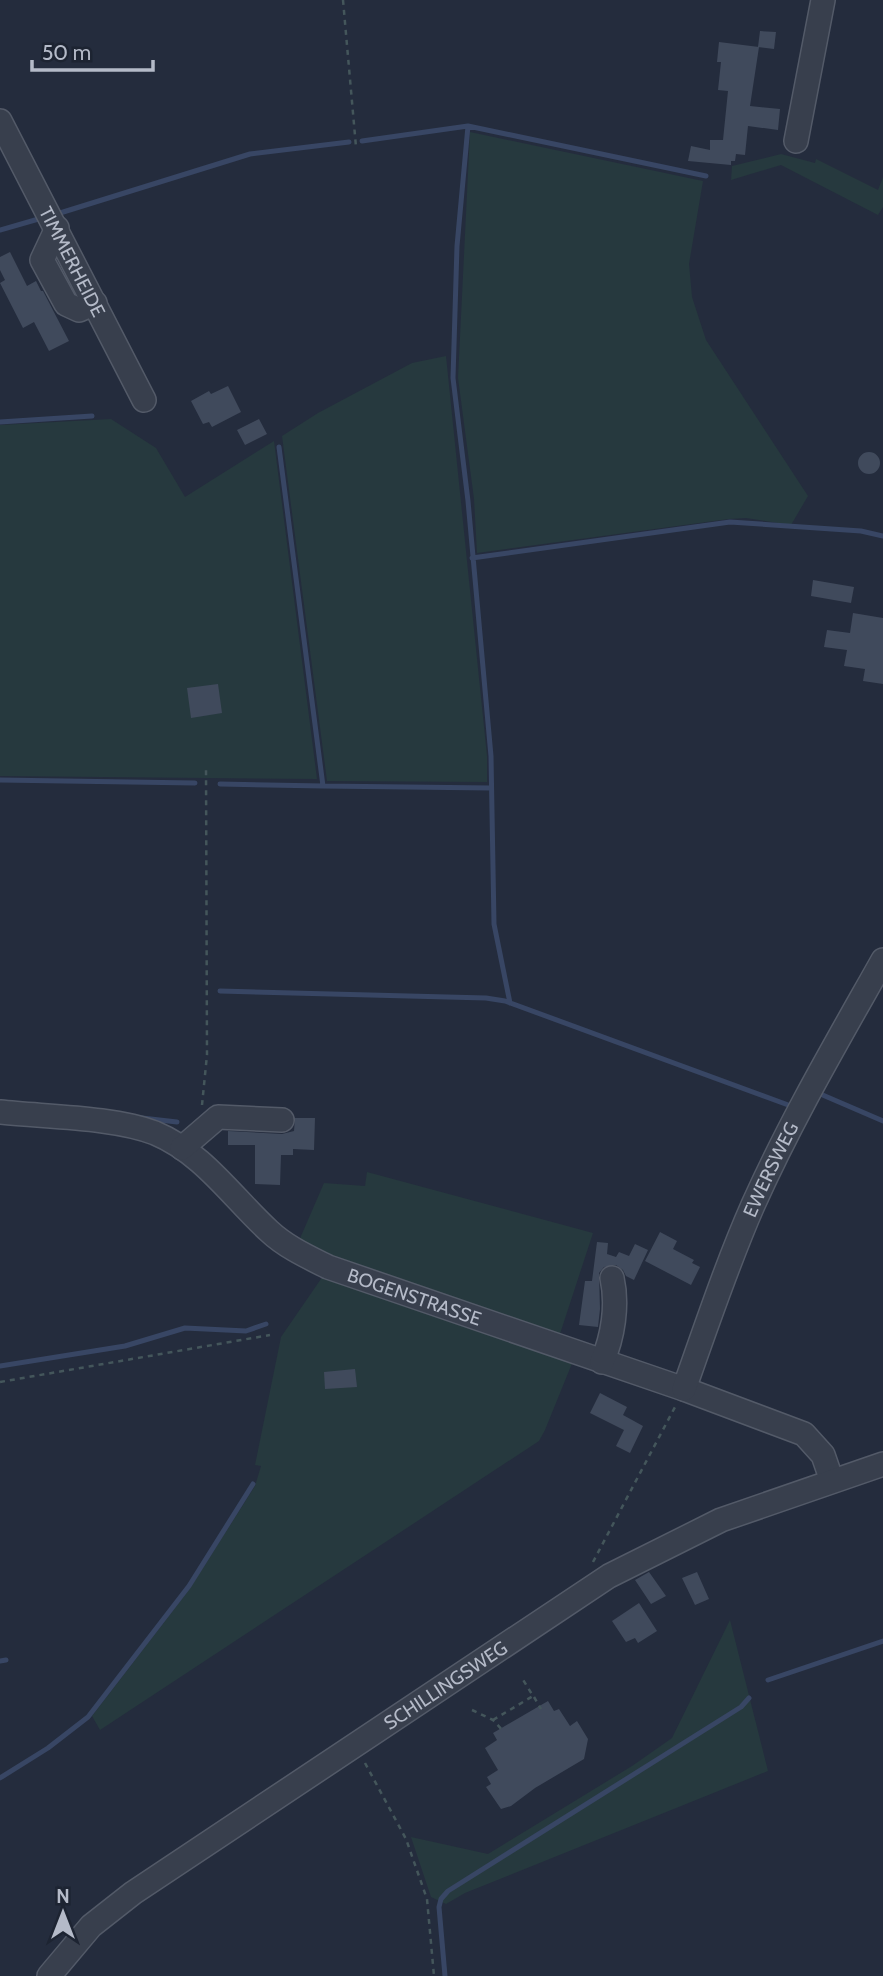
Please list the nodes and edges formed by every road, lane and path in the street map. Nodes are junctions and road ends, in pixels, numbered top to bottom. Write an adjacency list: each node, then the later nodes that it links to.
1 (343, 0): 5 (path)
2 (823, 0): 4 (street)
3 (0, 121): 6 (street, TIMMERHEIDE)
4 (796, 141)
5 (356, 147)
6 (144, 400)
7 (206, 766): 11 (path)
8 (883, 960): 16 (street, EWERSWEG)
9 (0, 1112): 11 (street, BOGENSTRASSE)
10 (282, 1120): 11 (street)
11 (190, 1142): 14 (street, BOGENSTRASSE)
12 (612, 1279): 14 (street)
13 (270, 1335): 15 (path)
14 (602, 1362): 16 (street, BOGENSTRASSE)
15 (0, 1382)
16 (684, 1389): 18 (street, BOGENSTRASSE); 19 (path)
17 (883, 1464): 18 (street, SCHILLINGSWEG)
18 (832, 1481): 19 (street, SCHILLINGSWEG)
19 (584, 1592): 26 (street, SCHILLINGSWEG)
20 (522, 1678): 21 (path)
21 (533, 1696): 22 (path); 24 (path)
22 (541, 1709)
23 (472, 1710): 24 (path)
24 (493, 1720): 25 (path)
25 (503, 1732)
26 (355, 1745): 27 (street, SCHILLINGSWEG); 28 (path)
27 (49, 1976)
28 (434, 1976)

